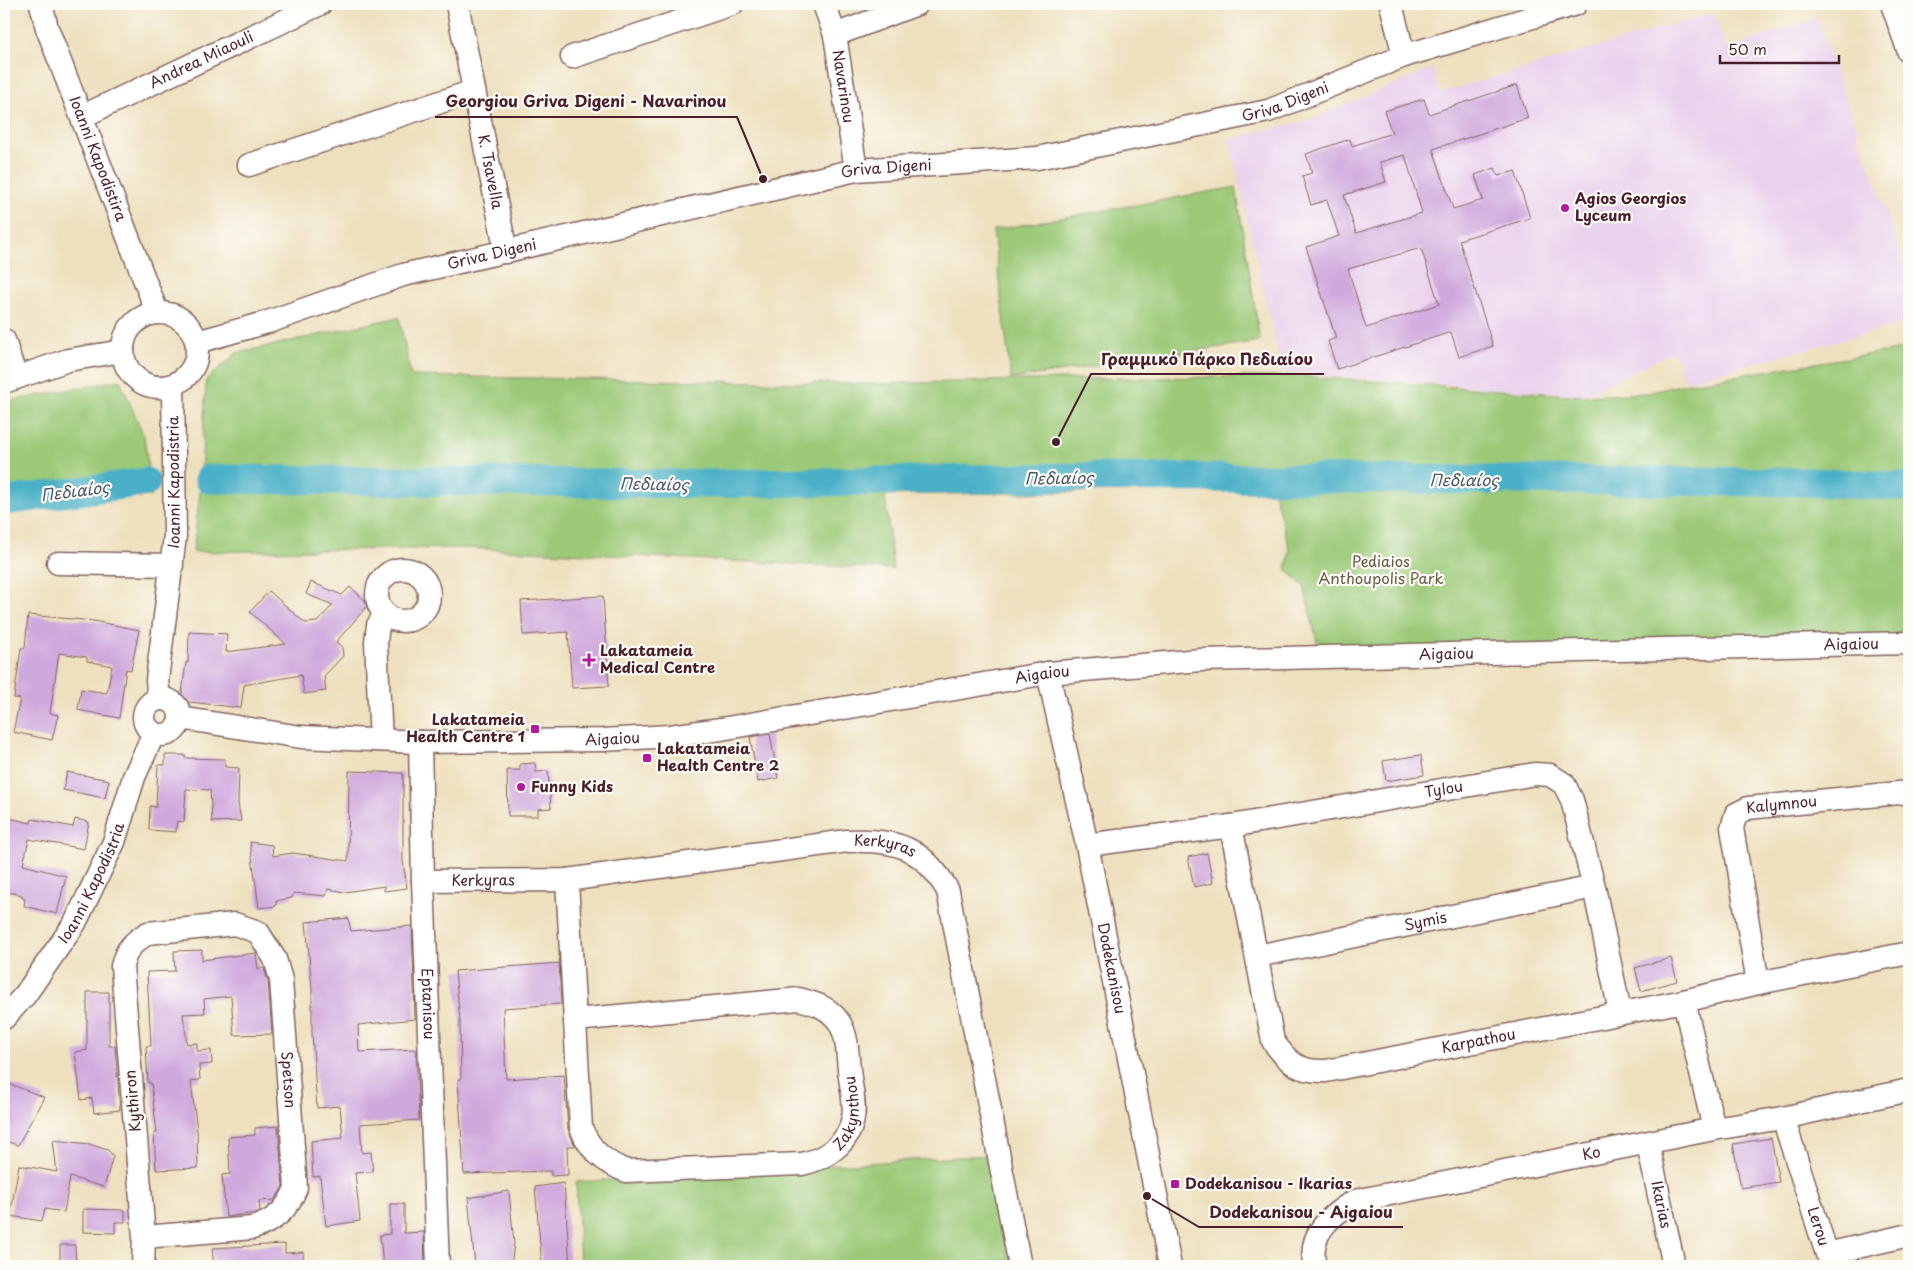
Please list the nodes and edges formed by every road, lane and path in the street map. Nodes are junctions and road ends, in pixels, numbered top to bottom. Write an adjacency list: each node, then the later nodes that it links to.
1 (41, 4): 15 (street, Ioanni Kapodistira)
2 (320, 4): 15 (street, Andrea Miaouli)
3 (457, 4): 14 (street, K. Tsavella)
4 (732, 4): 13 (street)
5 (824, 4): 10 (street, Navarinou)
6 (917, 4): 10 (street)
7 (1391, 4): 12 (street)
8 (1576, 4): 12 (street, Griva Digeni)
9 (1892, 4): 11 (street)
10 (835, 35): 17 (street, Navarinou)
11 (1909, 52)
12 (1404, 56): 17 (street, Griva Digeni)
13 (572, 57)
14 (474, 91): 16 (street); 18 (street, K. Tsavella)
15 (82, 116): 19 (street, Ioanni Kapodistira)
16 (249, 164)
17 (856, 170): 18 (street, Griva Digeni)
18 (506, 252): 21 (street, Griva Digeni)
19 (157, 312): 21 (street); 22 (street)
20 (4, 340): 23 (street)
21 (197, 342): 24 (street)
22 (123, 350): 23 (street); 24 (street)
23 (10, 380)
24 (173, 385): 26 (street, Ioanni Kapodistria)
25 (58, 563): 26 (street)
26 (172, 565): 30 (street, Ioanni Kapodistria)
27 (386, 614): 33 (street)
28 (1909, 643): 29 (street, Aigaiou)
29 (1048, 673): 34 (street, Aigaiou); 37 (street, Dodekanisou)
30 (159, 699): 31 (street); 32 (street)
31 (180, 718): 32 (street); 33 (street, Aigaiou)
32 (154, 732): 47 (street, Ioanni Kapodistria)
33 (381, 740): 34 (street, Aigaiou)
34 (420, 742): 39 (street, Eptanisou)
35 (1909, 792): 44 (street, Kalymnou)
36 (1231, 826): 37 (street, Tylou); 40 (street, Tylou); 43 (street, Karpathou)
37 (1087, 845): 58 (street, Dodekanisou)
38 (567, 880): 39 (street, Kerkyras); 48 (street, Zakynthou); 57 (street, Kerkyras)
39 (423, 881): 56 (street, Eptanisou)
40 (1594, 887): 43 (street, Symis); 46 (street, Tylou)
41 (136, 939): 54 (street, Kythiron); 54 (street, Spetson)
42 (1909, 954): 44 (street, Karpathou)
43 (1257, 956): 46 (street, Karpathou)
44 (1758, 983): 45 (street, Karpathou)
45 (1684, 1001): 46 (street, Karpathou); 51 (street)
46 (1620, 1012)
47 (4, 1018)
48 (575, 1020): 48 (street, Zakynthou)
49 (1909, 1090): 50 (street, Ko)
50 (1783, 1118): 51 (street, Ko); 53 (street, Lerou)
51 (1714, 1129): 52 (street, Ko)
52 (1648, 1144): 59 (street, Ko); 60 (street, Ikarias)
53 (1909, 1235)
54 (144, 1237): 55 (street, Kythiron)
55 (143, 1266)
56 (438, 1266)
57 (1020, 1266)
58 (1170, 1266)
59 (1315, 1266)
60 (1674, 1266)

